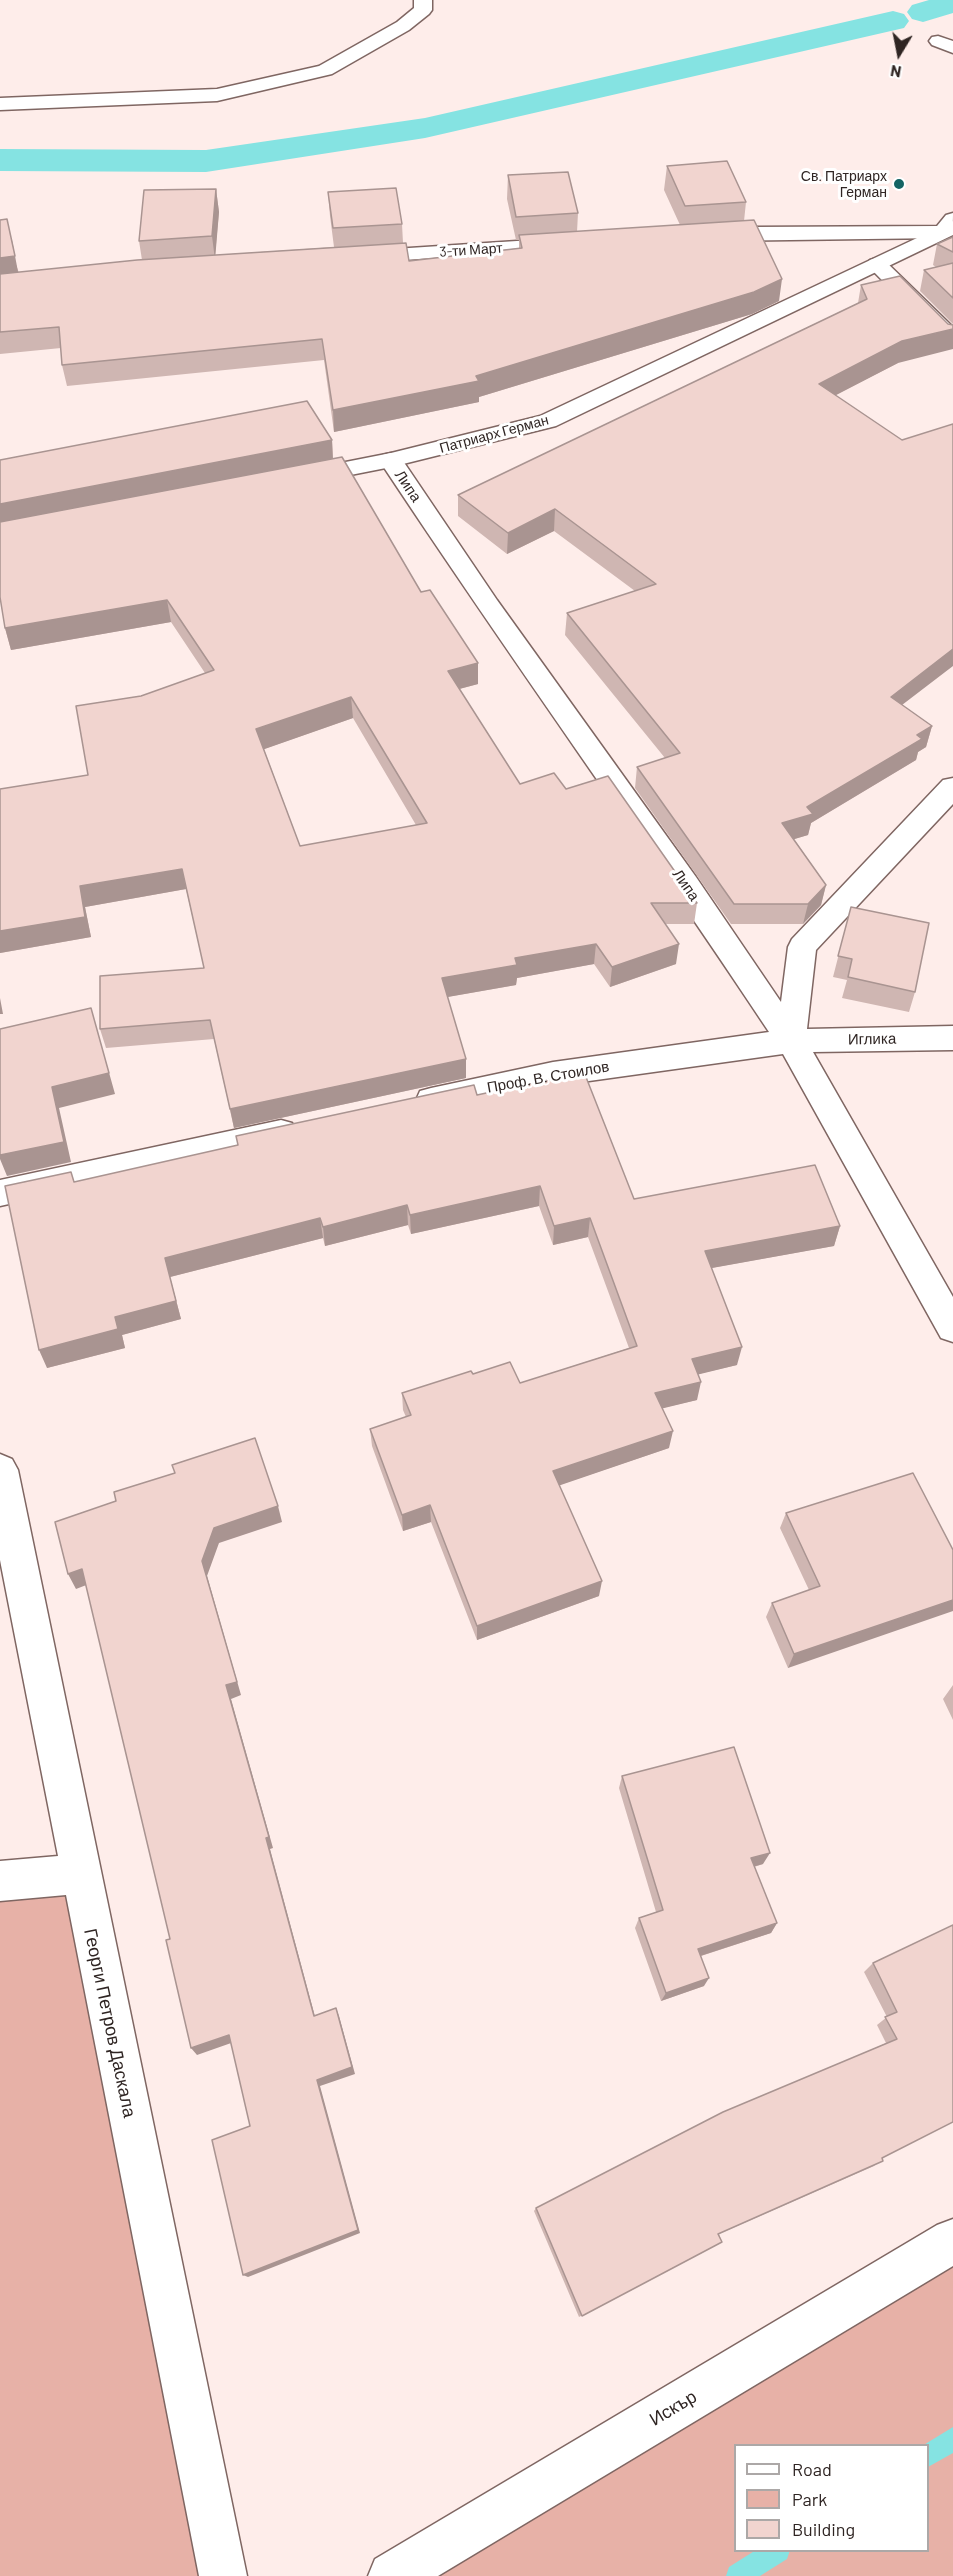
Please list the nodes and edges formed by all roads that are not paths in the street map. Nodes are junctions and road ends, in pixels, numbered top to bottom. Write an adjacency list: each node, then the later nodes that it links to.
1 (423, 0): 2 (street)
2 (0, 104)
3 (950, 226): 4 (street); 7 (street, Патриарх Герман)
4 (694, 236)
5 (587, 243): 6 (street, 3-ти Март)
6 (339, 259)
7 (877, 264): 8 (street); 9 (street, Патриарх Герман)
8 (953, 339)
9 (391, 460): 10 (street, Патриарх Герман); 13 (street, Липа)
10 (287, 480)
11 (953, 788): 13 (street)
12 (953, 1038): 13 (street, Иглика)
13 (791, 1041): 14 (street, Проф. В. Стоилов); 17 (street, Липа)
14 (404, 1106)
15 (311, 1126): 16 (street)
16 (0, 1192)
17 (953, 1328)
18 (0, 1470): 19 (street, Георги Петров Даскала)
19 (80, 1874): 20 (street); 22 (street, Георги Петров Даскала)
20 (0, 1881)
21 (953, 2241): 23 (street, Искър)
22 (223, 2576)
23 (392, 2576)

